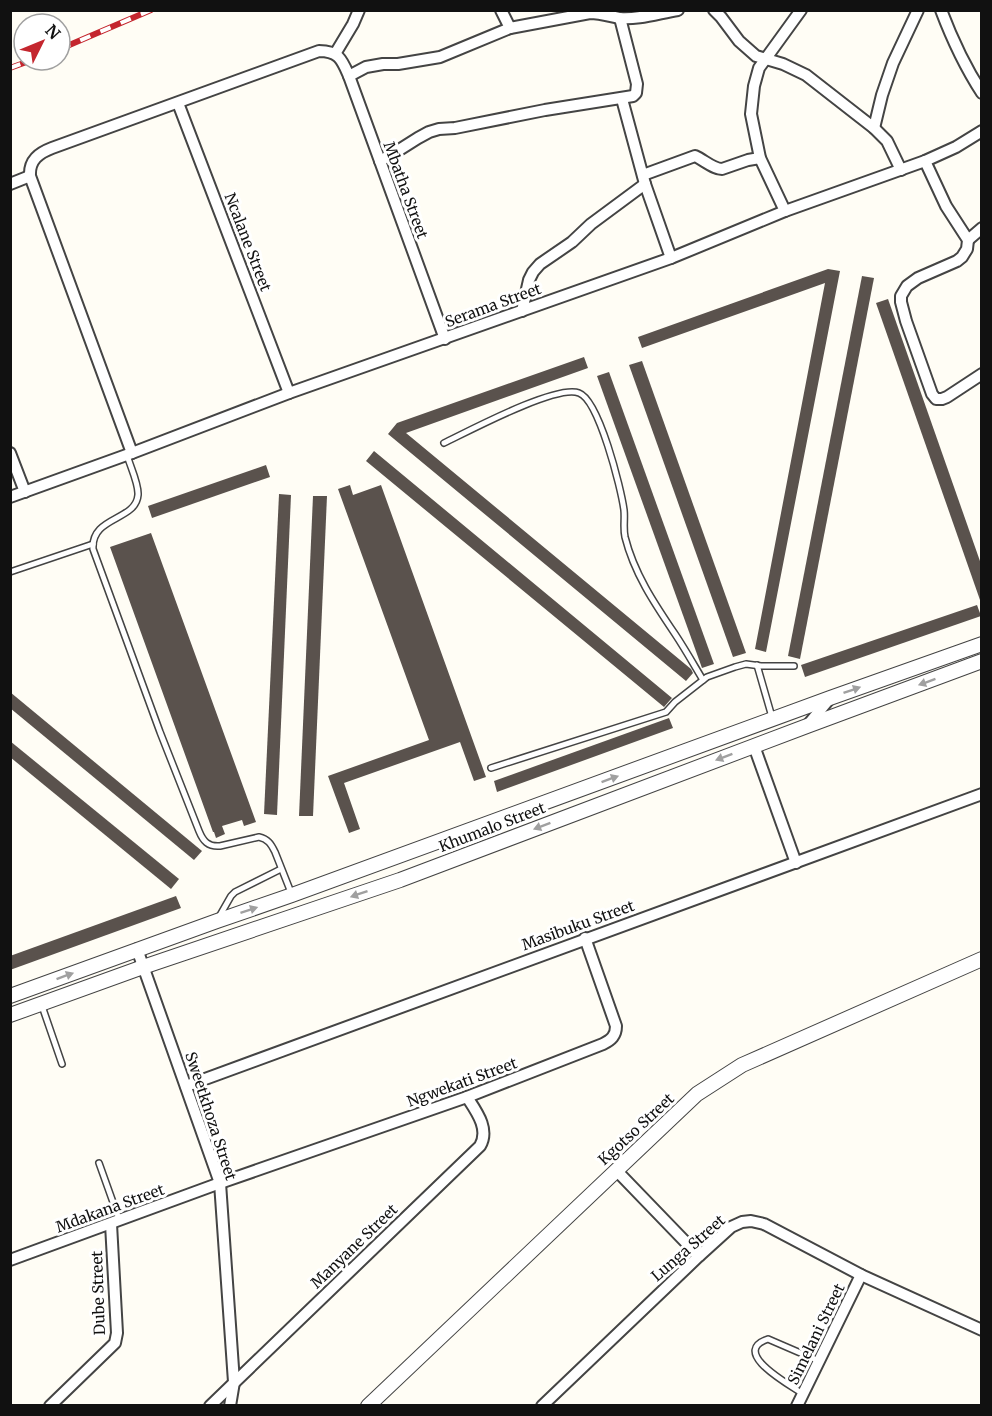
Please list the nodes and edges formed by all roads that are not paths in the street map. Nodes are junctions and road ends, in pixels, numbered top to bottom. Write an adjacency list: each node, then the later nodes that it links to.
1 (359, 10): 11 (street)
2 (501, 10): 10 (street)
3 (678, 10): 9 (street)
4 (801, 10): 12 (street)
5 (918, 10): 17 (street)
6 (941, 10): 14 (street)
7 (601, 12): 9 (street); 10 (street)
8 (722, 13): 12 (street)
9 (620, 18): 15 (street)
10 (510, 28): 13 (street)
11 (335, 54): 13 (street, Mbatha Street); 16 (street)
12 (764, 59): 17 (street); 19 (street)
13 (349, 76): 20 (street, Mbatha Street)
14 (981, 93)
15 (622, 99): 20 (street); 24 (street)
16 (178, 102): 23 (street); 33 (street, Ncalane Street)
17 (874, 128): 22 (street)
18 (981, 131): 21 (street, Serama Street)
19 (760, 158): 24 (street); 26 (street)
20 (380, 161): 31 (street, Mbatha Street)
21 (925, 161): 22 (street, Serama Street); 28 (street)
22 (901, 170): 26 (street, Serama Street)
23 (30, 176): 25 (street); 36 (street)
24 (644, 180): 29 (street); 30 (street)
25 (10, 184)
26 (785, 211): 29 (street, Serama Street)
27 (981, 228): 28 (street)
28 (968, 240): 32 (street)
29 (672, 258): 30 (street, Serama Street)
30 (522, 311): 31 (street, Serama Street)
31 (445, 339): 33 (street, Serama Street)
32 (981, 374)
33 (289, 393): 36 (street, Serama Street)
34 (444, 443): 45 (lane)
35 (10, 453): 37 (street)
36 (130, 454): 37 (street, Serama Street); 39 (lane)
37 (25, 492): 38 (street, Serama Street)
38 (10, 497)
39 (93, 544): 40 (lane); 53 (lane)
40 (10, 572)
41 (981, 644): 46 (street, Khumalo Street, one-way to 41)
42 (981, 662): 48 (street, Khumalo Street, one-way to 48)
43 (757, 665): 44 (lane); 45 (lane); 47 (lane)
44 (794, 666)
45 (703, 680): 50 (lane)
46 (830, 698): 47 (street, Khumalo Street); 48 (street)
47 (773, 719): 54 (street, Khumalo Street, one-way to 47)
48 (807, 726): 49 (street, Khumalo Street)
49 (754, 746): 52 (street); 59 (street, Khumalo Street, one-way to 59)
50 (491, 768)
51 (981, 794): 52 (street, Masibuku Street)
52 (796, 863): 56 (street, Masibuku Street)
53 (281, 868): 54 (lane); 55 (lane)
54 (292, 895): 55 (street, Khumalo Street, one-way to 54)
55 (217, 921): 57 (street, Khumalo Street)
56 (585, 938): 64 (street, Masibuku Street); 65 (street, Ngwekati Street)
57 (137, 949): 59 (street, Sweetkhoza Street); 60 (street, Khumalo Street, one-way to 57)
58 (981, 959): 67 (street, Kgotso Street)
59 (143, 967): 61 (street, Khumalo Street); 64 (street, Sweetkhoza Street)
60 (10, 996)
61 (42, 1004): 62 (street, Khumalo Street); 63 (lane)
62 (10, 1015)
63 (62, 1064)
64 (186, 1086): 68 (street, Sweetkhoza Street)
65 (467, 1097): 68 (street, Ngwekati Street); 75 (street, Manyane Street)
66 (99, 1163): 69 (lane)
67 (616, 1170): 70 (street); 80 (street, Kgotso Street)
68 (220, 1183): 69 (street, Mdakana Street); 75 (street, Sweetkhoza Street)
69 (115, 1222): 71 (street, Mdakana Street); 77 (street, Dube Street)
70 (699, 1256): 72 (street, Lunga Street); 81 (street, Lunga Street)
71 (10, 1260)
72 (861, 1275): 73 (street, Lunga Street); 74 (street, Simelani Street)
73 (981, 1330)
74 (819, 1361): 76 (street, Simelani Street); 76 (lane)
75 (234, 1382): 78 (street, Manyane Street); 79 (street, Sweetkhoza Street)
76 (803, 1394): 82 (street, Simelani Street)
77 (50, 1406)
78 (210, 1406)
79 (230, 1406)
80 (368, 1406)
81 (542, 1406)
82 (797, 1406)

